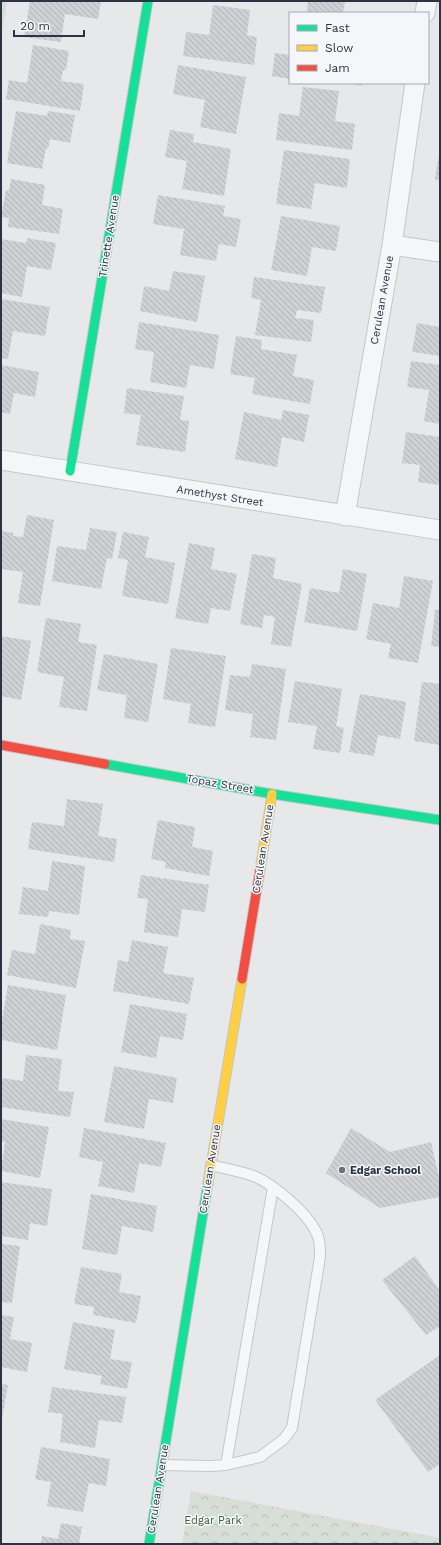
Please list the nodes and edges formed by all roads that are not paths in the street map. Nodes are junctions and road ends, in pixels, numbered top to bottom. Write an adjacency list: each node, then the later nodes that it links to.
1 (148, 1): 8 (street, Trinette Avenue)
2 (427, 1): 3 (street)
3 (425, 12)
4 (415, 84): 5 (street, Cerulean Avenue)
5 (392, 244): 6 (street); 9 (street, Cerulean Avenue)
6 (440, 252)
7 (1, 460): 8 (street, Amethyst Street)
8 (70, 471): 9 (street, Amethyst Street)
9 (345, 516): 10 (street, Amethyst Street)
10 (440, 530)
11 (2, 749): 12 (street, Topaz Street)
12 (272, 794): 13 (street, Topaz Street); 14 (street, Cerulean Avenue)
13 (440, 820)
14 (211, 1165): 15 (lane); 16 (street, Cerulean Avenue)
15 (273, 1187): 17 (lane); 17 (lane)
16 (162, 1465): 17 (lane); 18 (street, Cerulean Avenue)
17 (226, 1465)
18 (149, 1544)

